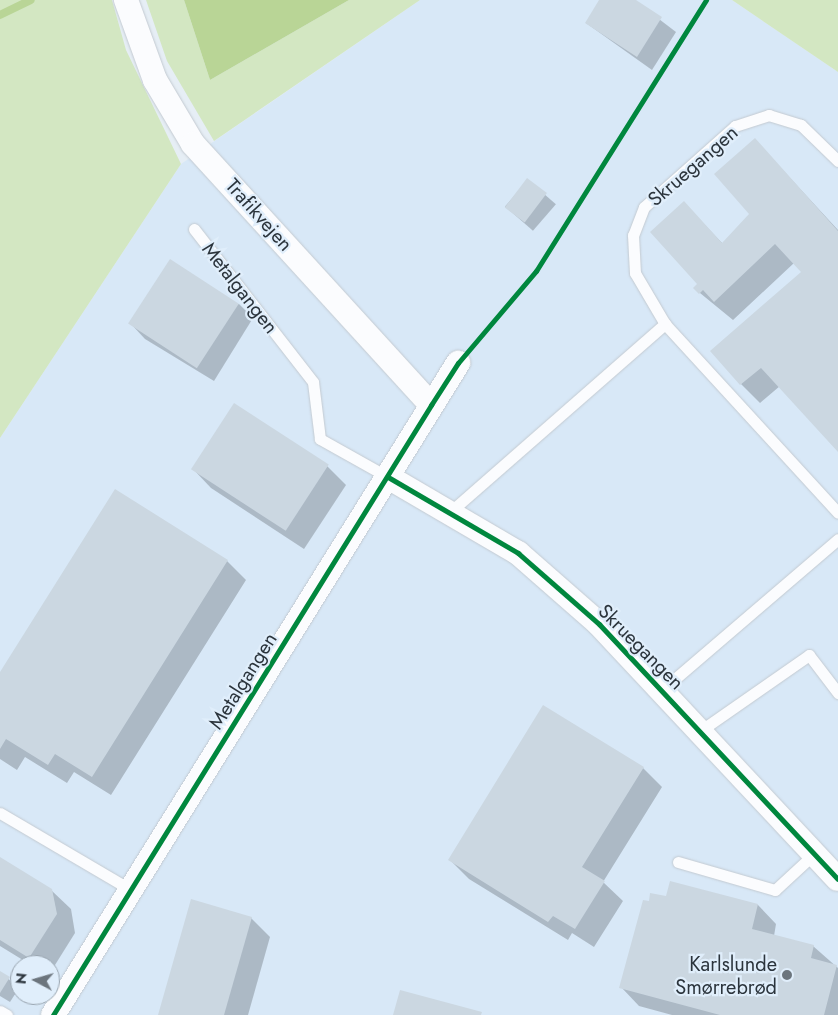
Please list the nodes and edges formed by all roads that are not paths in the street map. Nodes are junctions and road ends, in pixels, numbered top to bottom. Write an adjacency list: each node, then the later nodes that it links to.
1 (126, 0): 6 (street, Trafikvejen)
2 (838, 161): 4 (lane, Skruegangen)
3 (194, 228): 7 (lane, Metalgangen)
4 (665, 324): 8 (lane); 9 (lane, Skruegangen)
5 (458, 363): 6 (street, Metalgangen)
6 (431, 405): 7 (street, Metalgangen)
7 (388, 476): 8 (street, Skruegangen); 18 (street, Metalgangen)
8 (450, 512): 11 (street, Skruegangen)
9 (838, 514)
10 (838, 539): 11 (lane, Skruegangen)
11 (664, 689): 13 (street, Skruegangen)
12 (838, 693): 13 (lane)
13 (700, 731): 15 (street, Skruegangen)
14 (0, 813): 18 (lane)
15 (814, 854): 16 (lane); 17 (street, Skruegangen)
16 (678, 862)
17 (838, 879)
18 (131, 890): 21 (street, Metalgangen)
19 (0, 1011): 20 (lane)
20 (7, 1015)
21 (53, 1015)

